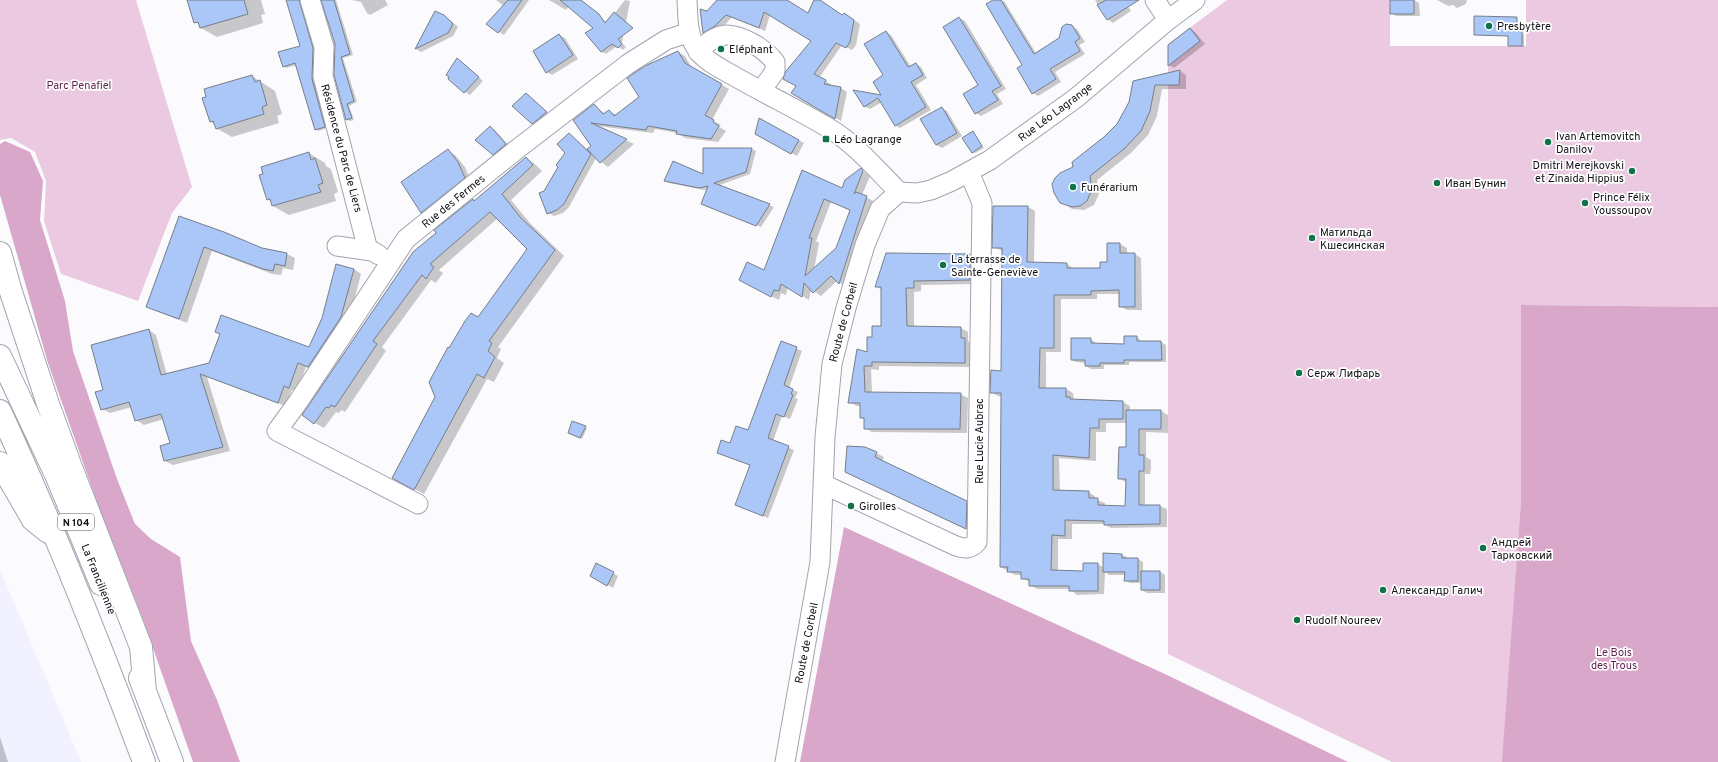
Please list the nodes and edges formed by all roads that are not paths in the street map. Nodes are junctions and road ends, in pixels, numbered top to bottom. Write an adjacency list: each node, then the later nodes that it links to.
1 (310, 0): 12 (street, Résidence du Parc de Liers)
2 (687, 0): 6 (street)
3 (1155, 0): 5 (street)
4 (1195, 0): 5 (street, Rue Léo Lagrange)
5 (1168, 20): 9 (street, Rue Léo Lagrange)
6 (690, 32): 7 (street); 14 (street, Rue des Fermes)
7 (698, 52): 8 (street); 8 (street)
8 (761, 91): 10 (street)
9 (969, 172): 10 (street, Rue Léo Lagrange); 18 (street, Rue Lucie Aubrac)
10 (899, 192): 18 (street, Route de Corbeil)
11 (337, 246): 12 (street)
12 (368, 250): 14 (street)
13 (0, 253): 21 (highway)
14 (391, 262): 19 (street, Rue des Fermes)
15 (0, 356): 21 (highway, La Francilienne / N 104)
16 (0, 411): 20 (highway, N 104)
17 (0, 463): 20 (highway)
18 (824, 484): 24 (street, Route de Corbeil)
19 (418, 504)
20 (56, 538): 22 (highway, N 104)
21 (145, 690): 23 (highway, La Francilienne / N 104)
22 (144, 762)
23 (172, 762)
24 (786, 762)

